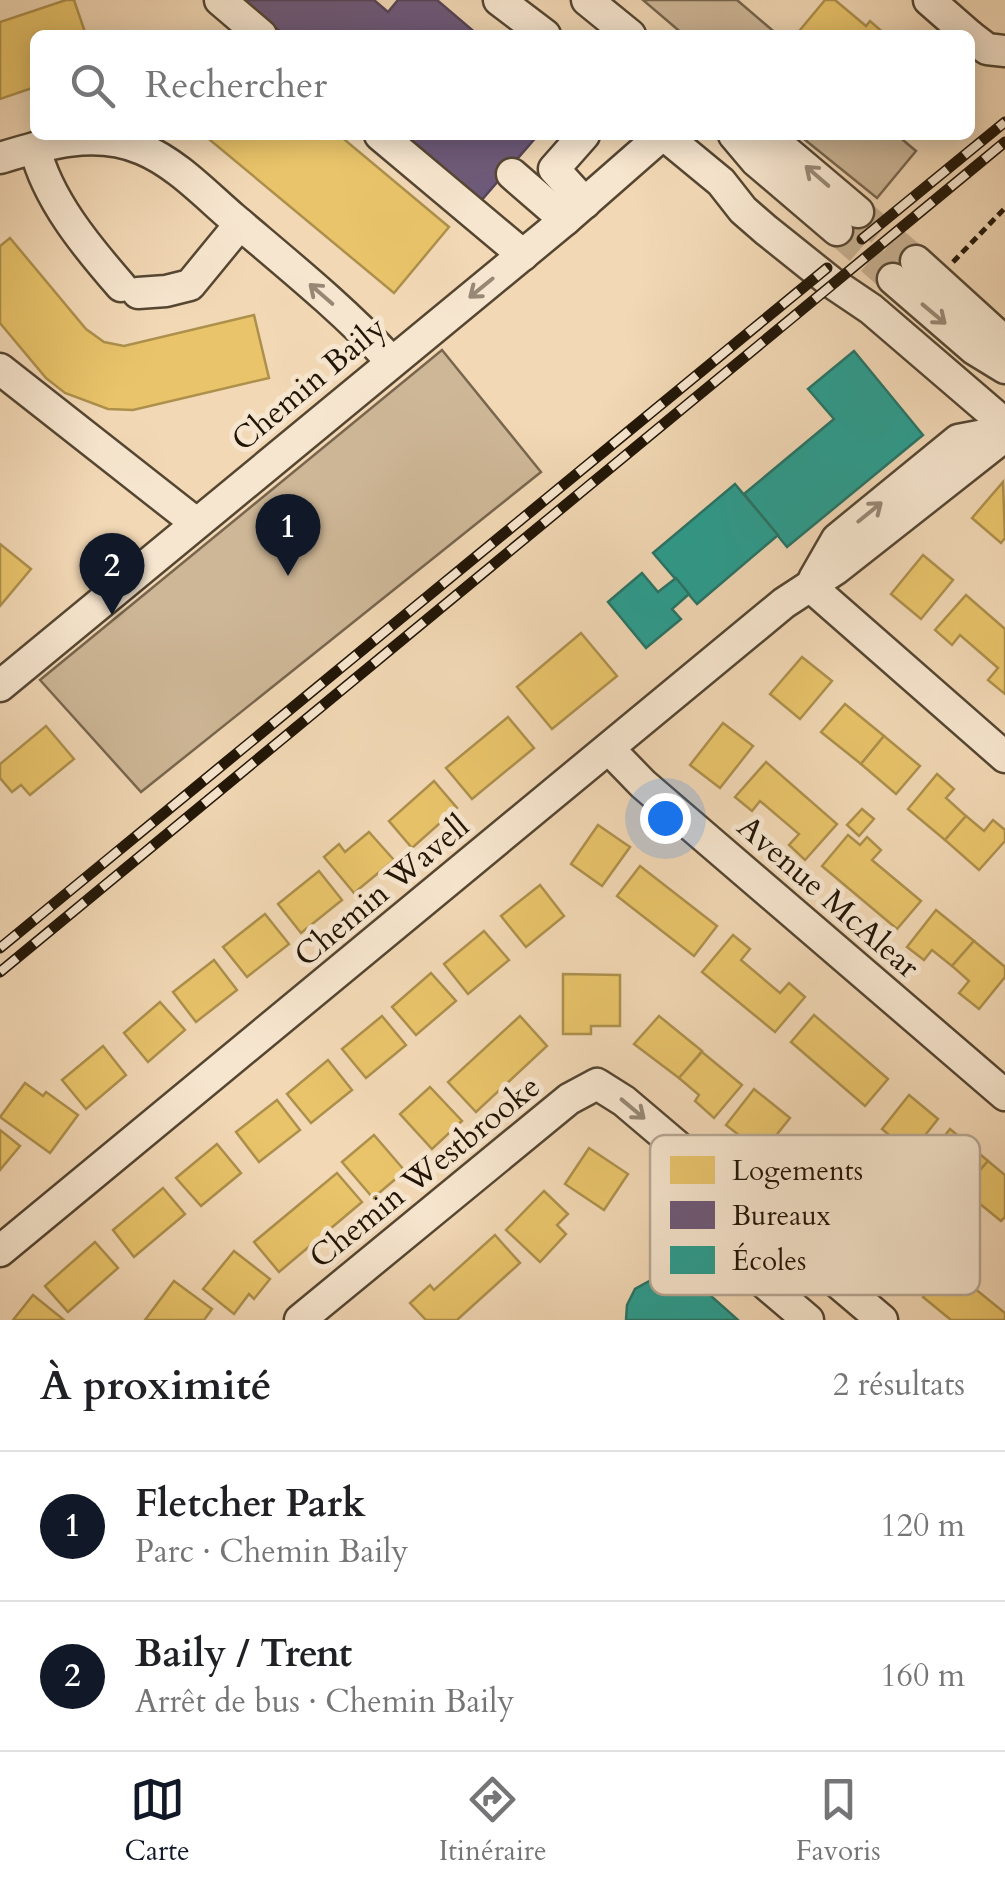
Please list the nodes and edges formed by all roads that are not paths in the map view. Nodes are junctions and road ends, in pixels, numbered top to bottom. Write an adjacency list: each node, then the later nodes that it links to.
1 (220, 0): 4 (street)
2 (588, 0): 5 (street)
3 (928, 0): 6 (street)
4 (255, 30)
5 (624, 30)
6 (967, 30)
7 (82, 140): 15 (street)
8 (93, 140): 19 (street)
9 (386, 140): 20 (street)
10 (580, 140): 18 (street)
11 (657, 140): 18 (street, Chemin Baily)
12 (669, 140): 25 (street)
13 (738, 140): 14 (street, one-way to 14)
14 (771, 140)
15 (35, 148): 16 (street); 19 (street)
16 (0, 158)
17 (512, 174): 18 (street)
18 (575, 211): 20 (street, Chemin Baily)
19 (240, 224): 22 (street, one-way to 19)
20 (522, 255): 22 (street, Chemin Baily, one-way to 22)
21 (1005, 342): 23 (street, one-way to 23)
22 (391, 362): 26 (street, Chemin Baily)
23 (1005, 368)
24 (0, 369): 26 (street)
25 (1005, 430): 27 (street, Chemin Wavell, one-way to 25)
26 (196, 523): 28 (street, Chemin Baily)
27 (810, 586): 29 (street, Chemin Wavell); 30 (street)
28 (0, 686)
29 (608, 749): 31 (street, Avenue McAlear); 33 (street, Chemin Wavell)
30 (1005, 757)
31 (1005, 1095)
32 (664, 1135): 37 (street, Chemin Westbrooke, one-way to 32)
33 (0, 1250)
34 (779, 1295): 36 (street)
35 (852, 1295): 38 (street)
36 (799, 1312)
37 (300, 1320)
38 (882, 1320)

